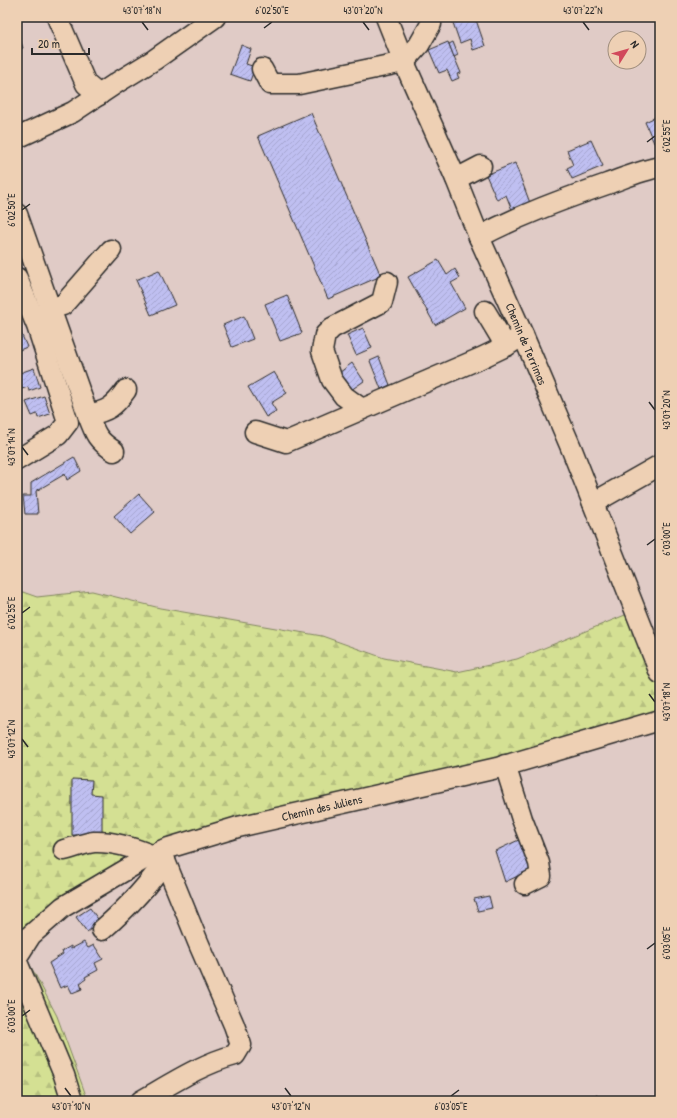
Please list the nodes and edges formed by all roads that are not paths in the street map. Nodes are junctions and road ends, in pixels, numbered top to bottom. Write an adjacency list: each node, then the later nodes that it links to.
1 (57, 17): 7 (street)
2 (215, 17): 7 (street)
3 (386, 17): 5 (street, Chemin de Terrimas)
4 (431, 24): 5 (street)
5 (404, 62): 6 (street); 11 (street, Chemin de Terrimas)
6 (262, 69)
7 (99, 95): 8 (street)
8 (17, 138)
9 (481, 166): 11 (street)
10 (660, 167): 13 (street)
11 (456, 179): 13 (street, Chemin de Terrimas)
12 (17, 214): 17 (street)
13 (479, 237): 19 (street, Chemin de Terrimas)
14 (111, 250): 17 (street)
15 (17, 278): 26 (street)
16 (387, 282): 22 (street)
17 (50, 308): 23 (street)
18 (485, 311): 20 (street)
19 (523, 335): 20 (street); 28 (street, Chemin de Terrimas)
20 (506, 346): 22 (street)
21 (126, 390): 23 (street)
22 (362, 409): 24 (street)
23 (88, 415): 25 (street)
24 (255, 432)
25 (114, 451)
26 (17, 460)
27 (660, 465): 28 (street)
28 (593, 503): 29 (street, Chemin de Terrimas)
29 (653, 632): 30 (street, Chemin de Terrimas)
30 (660, 673)
31 (660, 720): 32 (street, Chemin des Juliens)
32 (505, 765): 34 (street, Chemin des Juliens); 35 (street)
33 (64, 850): 34 (street)
34 (159, 855): 36 (street); 37 (street, Chemin des Juliens); 40 (street)
35 (525, 884)
36 (102, 930)
37 (17, 957)
38 (17, 962): 39 (street)
39 (72, 1101)
40 (141, 1101)

